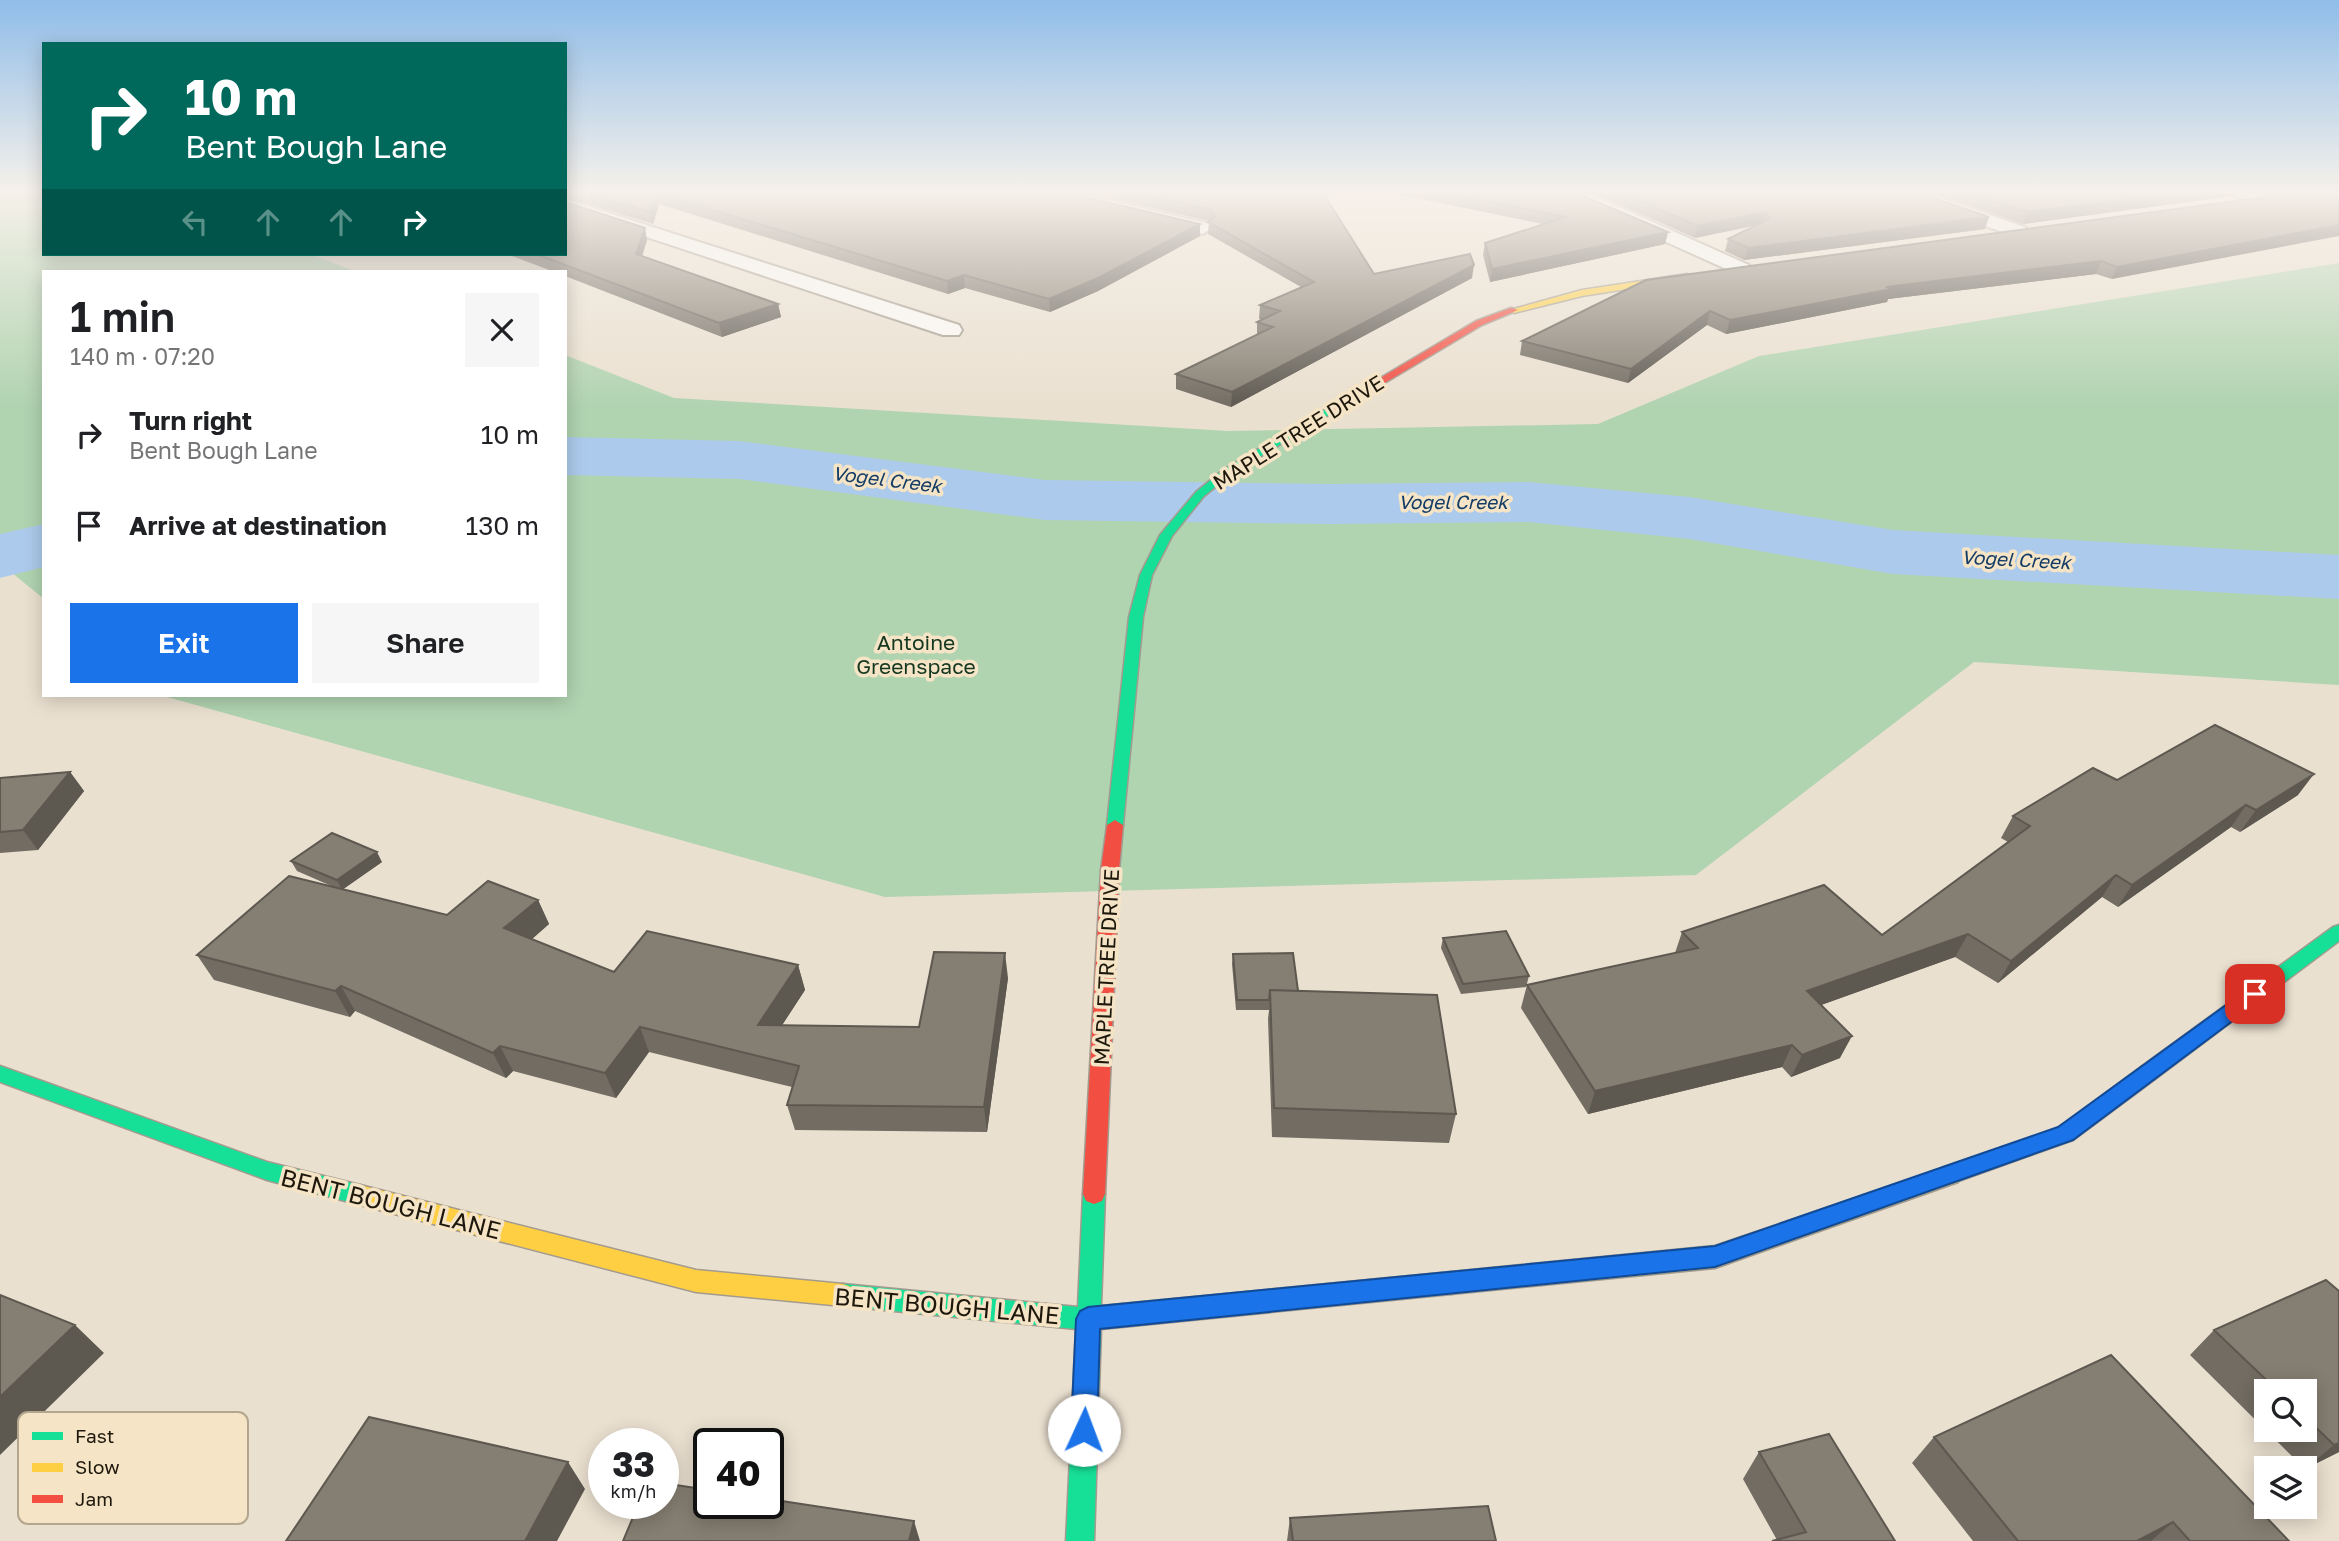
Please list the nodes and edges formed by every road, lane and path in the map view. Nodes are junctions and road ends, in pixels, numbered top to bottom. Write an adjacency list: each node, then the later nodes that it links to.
1 (752, 265): 4 (street)
2 (1742, 265): 3 (street)
3 (1749, 268): 7 (street, MAPLE TREE DRIVE)
4 (951, 330)
5 (2339, 932): 7 (street, BENT BOUGH LANE)
6 (0, 1074): 7 (street, BENT BOUGH LANE)
7 (1088, 1319): 8 (street, MAPLE TREE DRIVE)
8 (1080, 1541)

